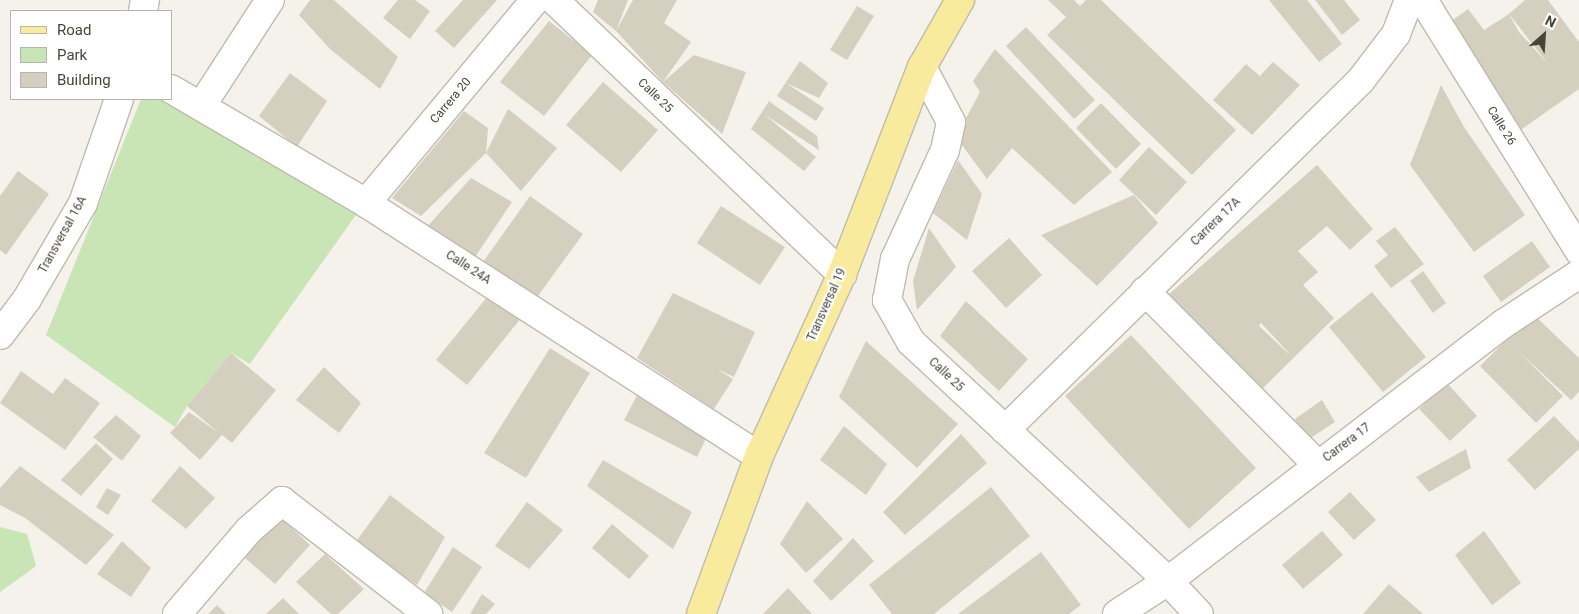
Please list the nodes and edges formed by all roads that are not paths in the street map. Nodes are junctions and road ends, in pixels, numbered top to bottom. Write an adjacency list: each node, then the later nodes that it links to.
1 (270, 0): 10 (street)
2 (536, 0): 11 (street, Carrera 20)
3 (554, 0): 13 (street, Calle 25)
4 (960, 0): 7 (main road, Transversal 19)
5 (1408, 0): 15 (street, Carrera 17A)
6 (1423, 0): 12 (street, Calle 26)
7 (922, 68): 13 (main road, Transversal 19); 17 (street, Calle 25)
8 (172, 89): 10 (street, Calle 24A)
9 (118, 100): 16 (street, Transversal 16A)
10 (202, 106): 11 (street, Calle 24A)
11 (366, 202): 18 (street, Calle 24A)
12 (1579, 251)
13 (842, 274): 18 (main road, Transversal 19)
14 (1579, 274): 19 (street, Carrera 17)
15 (1146, 290): 17 (street, Carrera 17A); 19 (street)
16 (0, 335)
17 (1005, 430): 20 (street, Calle 25)
18 (759, 456): 23 (main road, Transversal 19)
19 (1318, 465): 20 (street, Carrera 17)
20 (1168, 581): 24 (street, Carrera 17); 25 (street, Calle 25)
21 (177, 614): 22 (street)
22 (428, 614)
23 (700, 614)
24 (1117, 614)
25 (1199, 614)

